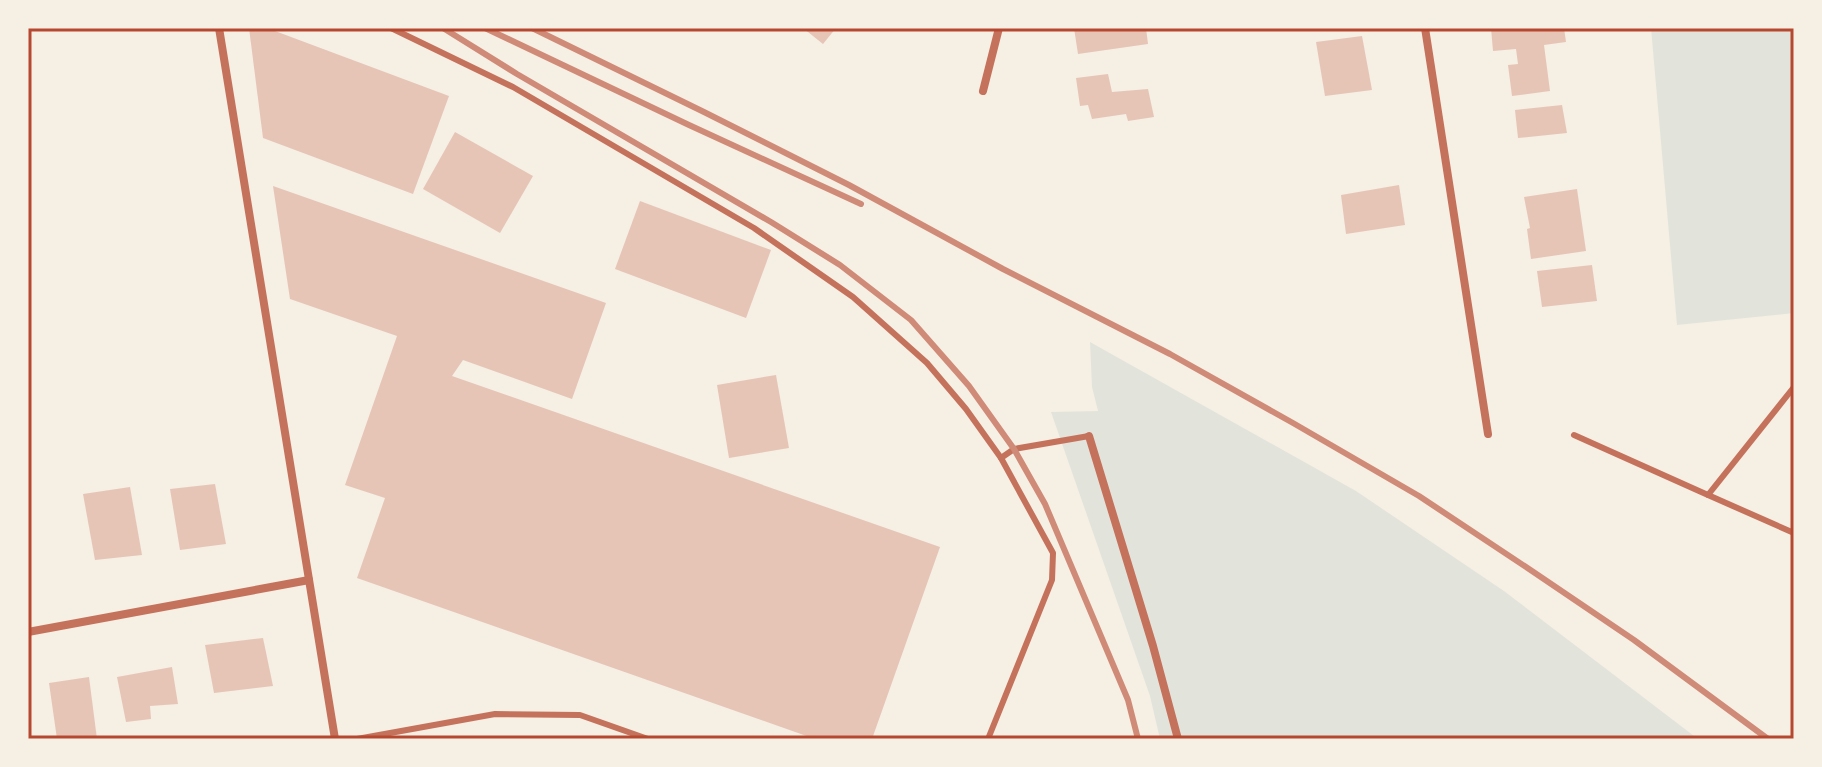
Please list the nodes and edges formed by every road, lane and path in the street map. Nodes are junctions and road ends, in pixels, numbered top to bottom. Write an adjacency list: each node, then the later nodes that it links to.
1 (219, 28): 13 (street)
2 (391, 28): 10 (lane)
3 (999, 28): 5 (street)
4 (1425, 28): 7 (street)
5 (983, 91)
6 (1794, 387): 11 (lane)
7 (1488, 434)
8 (1574, 435): 11 (lane)
9 (1089, 436): 10 (lane); 19 (street)
10 (1001, 458): 18 (lane)
11 (1708, 495): 12 (lane)
12 (1794, 533)
13 (309, 580): 14 (street); 15 (street)
14 (28, 632)
15 (335, 739)
16 (357, 739): 17 (lane)
17 (648, 739)
18 (988, 739)
19 (1178, 739)

